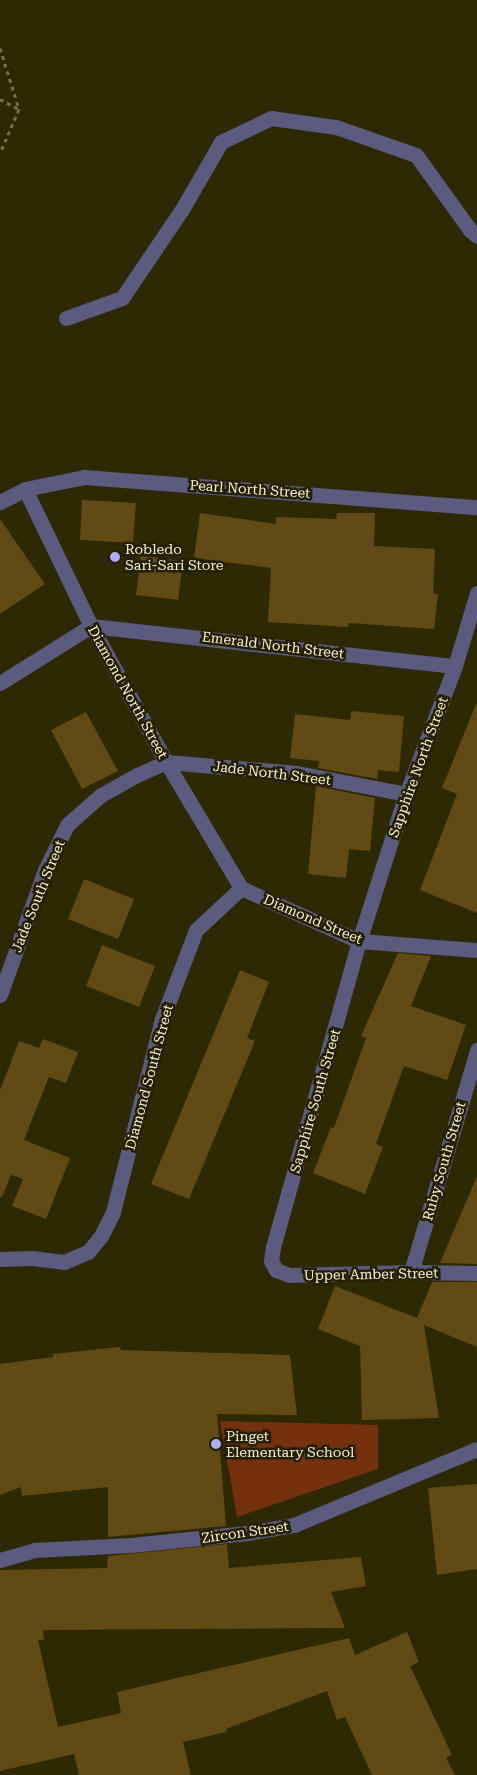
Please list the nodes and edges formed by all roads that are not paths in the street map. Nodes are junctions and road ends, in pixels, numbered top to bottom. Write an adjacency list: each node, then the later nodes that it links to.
1 (477, 236): 2 (street)
2 (66, 318)
3 (25, 489): 4 (street, Pearl North Street); 5 (street, Pearl North Street); 7 (street, Diamond North Street)
4 (0, 502)
5 (477, 507)
6 (477, 593): 8 (street, Sapphire North Street)
7 (91, 626): 8 (street, Emerald North Street); 9 (street); 10 (street, Diamond North Street)
8 (455, 666): 11 (street, Sapphire North Street)
9 (0, 682)
10 (166, 762): 11 (street, Jade North Street); 12 (street, Diamond North Street); 15 (street, Jade South Street)
11 (406, 794): 13 (street, Sapphire North Street)
12 (241, 888): 13 (street, Diamond Street); 17 (street, Diamond South Street)
13 (359, 941): 14 (street, Diamond Street); 18 (street, Sapphire South Street)
14 (477, 950)
15 (0, 995)
16 (477, 1050): 19 (street, Ruby South Street)
17 (0, 1259)
18 (271, 1261): 19 (street, Upper Amber Street)
19 (411, 1272): 20 (street, Upper Amber Street)
20 (477, 1273)
21 (477, 1448): 22 (street, Zircon Street)
22 (0, 1560)

